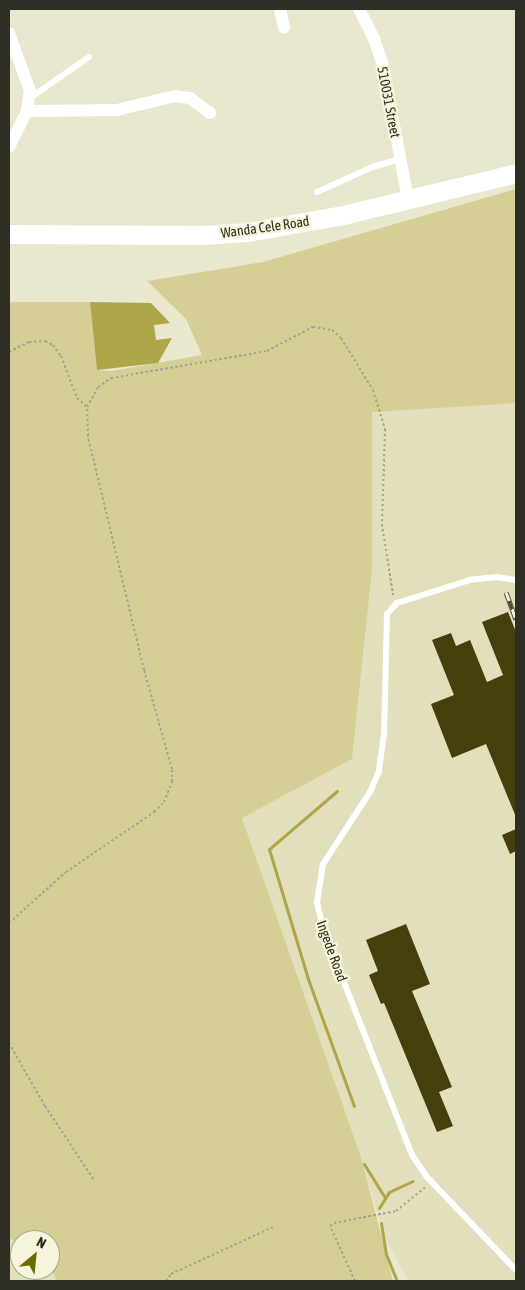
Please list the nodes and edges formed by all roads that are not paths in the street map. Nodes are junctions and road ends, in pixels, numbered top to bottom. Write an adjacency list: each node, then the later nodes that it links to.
1 (280, 9): 3 (street)
2 (359, 9): 10 (street, 510031 Street)
3 (284, 28)
4 (9, 33): 6 (street)
5 (89, 57): 6 (lane)
6 (30, 98): 7 (street)
7 (27, 111): 8 (street); 9 (street)
8 (210, 113)
9 (9, 147)
10 (400, 159): 12 (lane); 13 (street, 510031 Street)
11 (516, 173): 13 (street, Wanda Cele Road)
12 (317, 192)
13 (408, 200): 14 (street, Wanda Cele Road)
14 (9, 234)
15 (516, 580): 16 (lane, Ingede Road)
16 (516, 1270)

